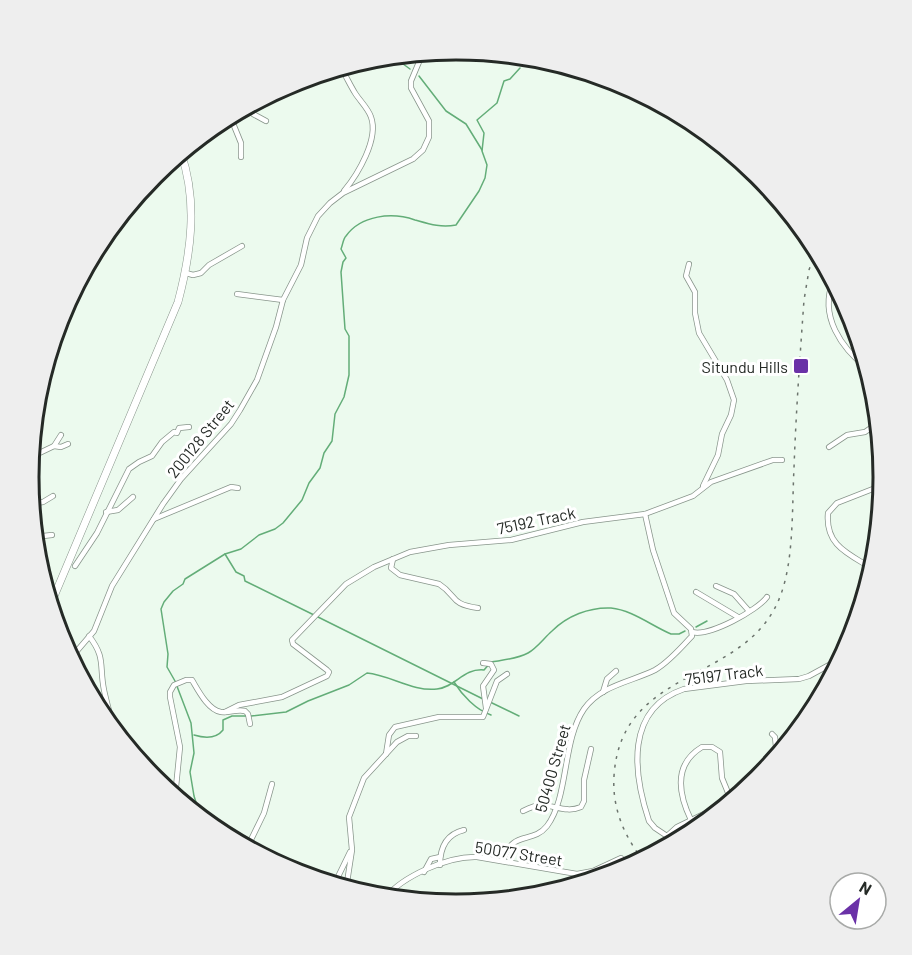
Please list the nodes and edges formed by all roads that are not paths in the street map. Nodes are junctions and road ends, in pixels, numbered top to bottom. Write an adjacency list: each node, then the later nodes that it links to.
1 (419, 62): 8 (street)
2 (345, 76): 8 (street)
3 (254, 113): 4 (street)
4 (266, 121)
5 (234, 125): 6 (street)
6 (241, 157)
7 (184, 162): 11 (street)
8 (343, 193): 14 (street, 200128 Street)
9 (242, 246): 11 (street)
10 (689, 264): 25 (street)
11 (186, 273): 40 (street)
12 (830, 292): 15 (street)
13 (237, 294): 14 (street)
14 (283, 300): 32 (street, 200128 Street)
15 (856, 358)
16 (189, 427): 30 (street)
17 (870, 429): 21 (street)
18 (61, 435): 20 (street)
19 (68, 444): 20 (street)
20 (54, 446): 22 (street)
21 (829, 447)
22 (40, 453)
23 (782, 460): 25 (street, 75192 Track)
24 (238, 488): 32 (street)
25 (702, 489): 31 (street, 75192 Track)
26 (873, 489): 36 (street)
27 (53, 496): 29 (street)
28 (133, 497): 30 (street)
29 (40, 503)
30 (106, 512): 37 (street)
31 (645, 514): 35 (street, 75192 Track); 45 (street)
32 (154, 519): 46 (street, 200128 Street)
33 (52, 535): 34 (street)
34 (44, 536)
35 (393, 559): 42 (street); 55 (street, 75192 Track)
36 (864, 563)
37 (75, 566)
38 (716, 586): 43 (street)
39 (696, 592): 44 (street)
40 (55, 593)
41 (767, 597): 43 (street)
42 (478, 608)
43 (749, 611): 44 (street)
44 (738, 617): 45 (street)
45 (693, 632): 52 (street, 50400 Street)
46 (88, 636): 47 (street, 200128 Street); 53 (street)
47 (77, 650)
48 (483, 663): 54 (street)
49 (828, 665): 70 (street, 75197 Track)
50 (616, 671): 52 (street)
51 (507, 674): 54 (street)
52 (603, 692): 65 (street, 50400 Street)
53 (109, 709)
54 (487, 711): 61 (street)
55 (225, 712): 56 (street); 63 (street)
56 (250, 724)
57 (772, 734): 59 (street)
58 (416, 736): 61 (street)
59 (776, 745)
60 (591, 749): 65 (street)
61 (386, 754): 72 (street)
62 (272, 784): 71 (street)
63 (176, 786)
64 (730, 792): 68 (street)
65 (554, 809): 66 (street); 75 (street, 50400 Street)
66 (523, 811)
67 (699, 816): 68 (street)
68 (691, 820): 70 (street)
69 (464, 830): 73 (street)
70 (667, 836)
71 (251, 841)
72 (352, 850): 80 (street); 81 (street)
73 (440, 857): 76 (street); 78 (street)
74 (621, 858): 77 (street, 50077 Street)
75 (503, 861): 76 (street, 50077 Street); 79 (street, 50077 Street)
76 (440, 865): 78 (street, 50077 Street)
77 (600, 869)
78 (424, 872): 82 (street, 50077 Street)
79 (587, 873)
80 (338, 877)
81 (347, 880)
82 (394, 890)

